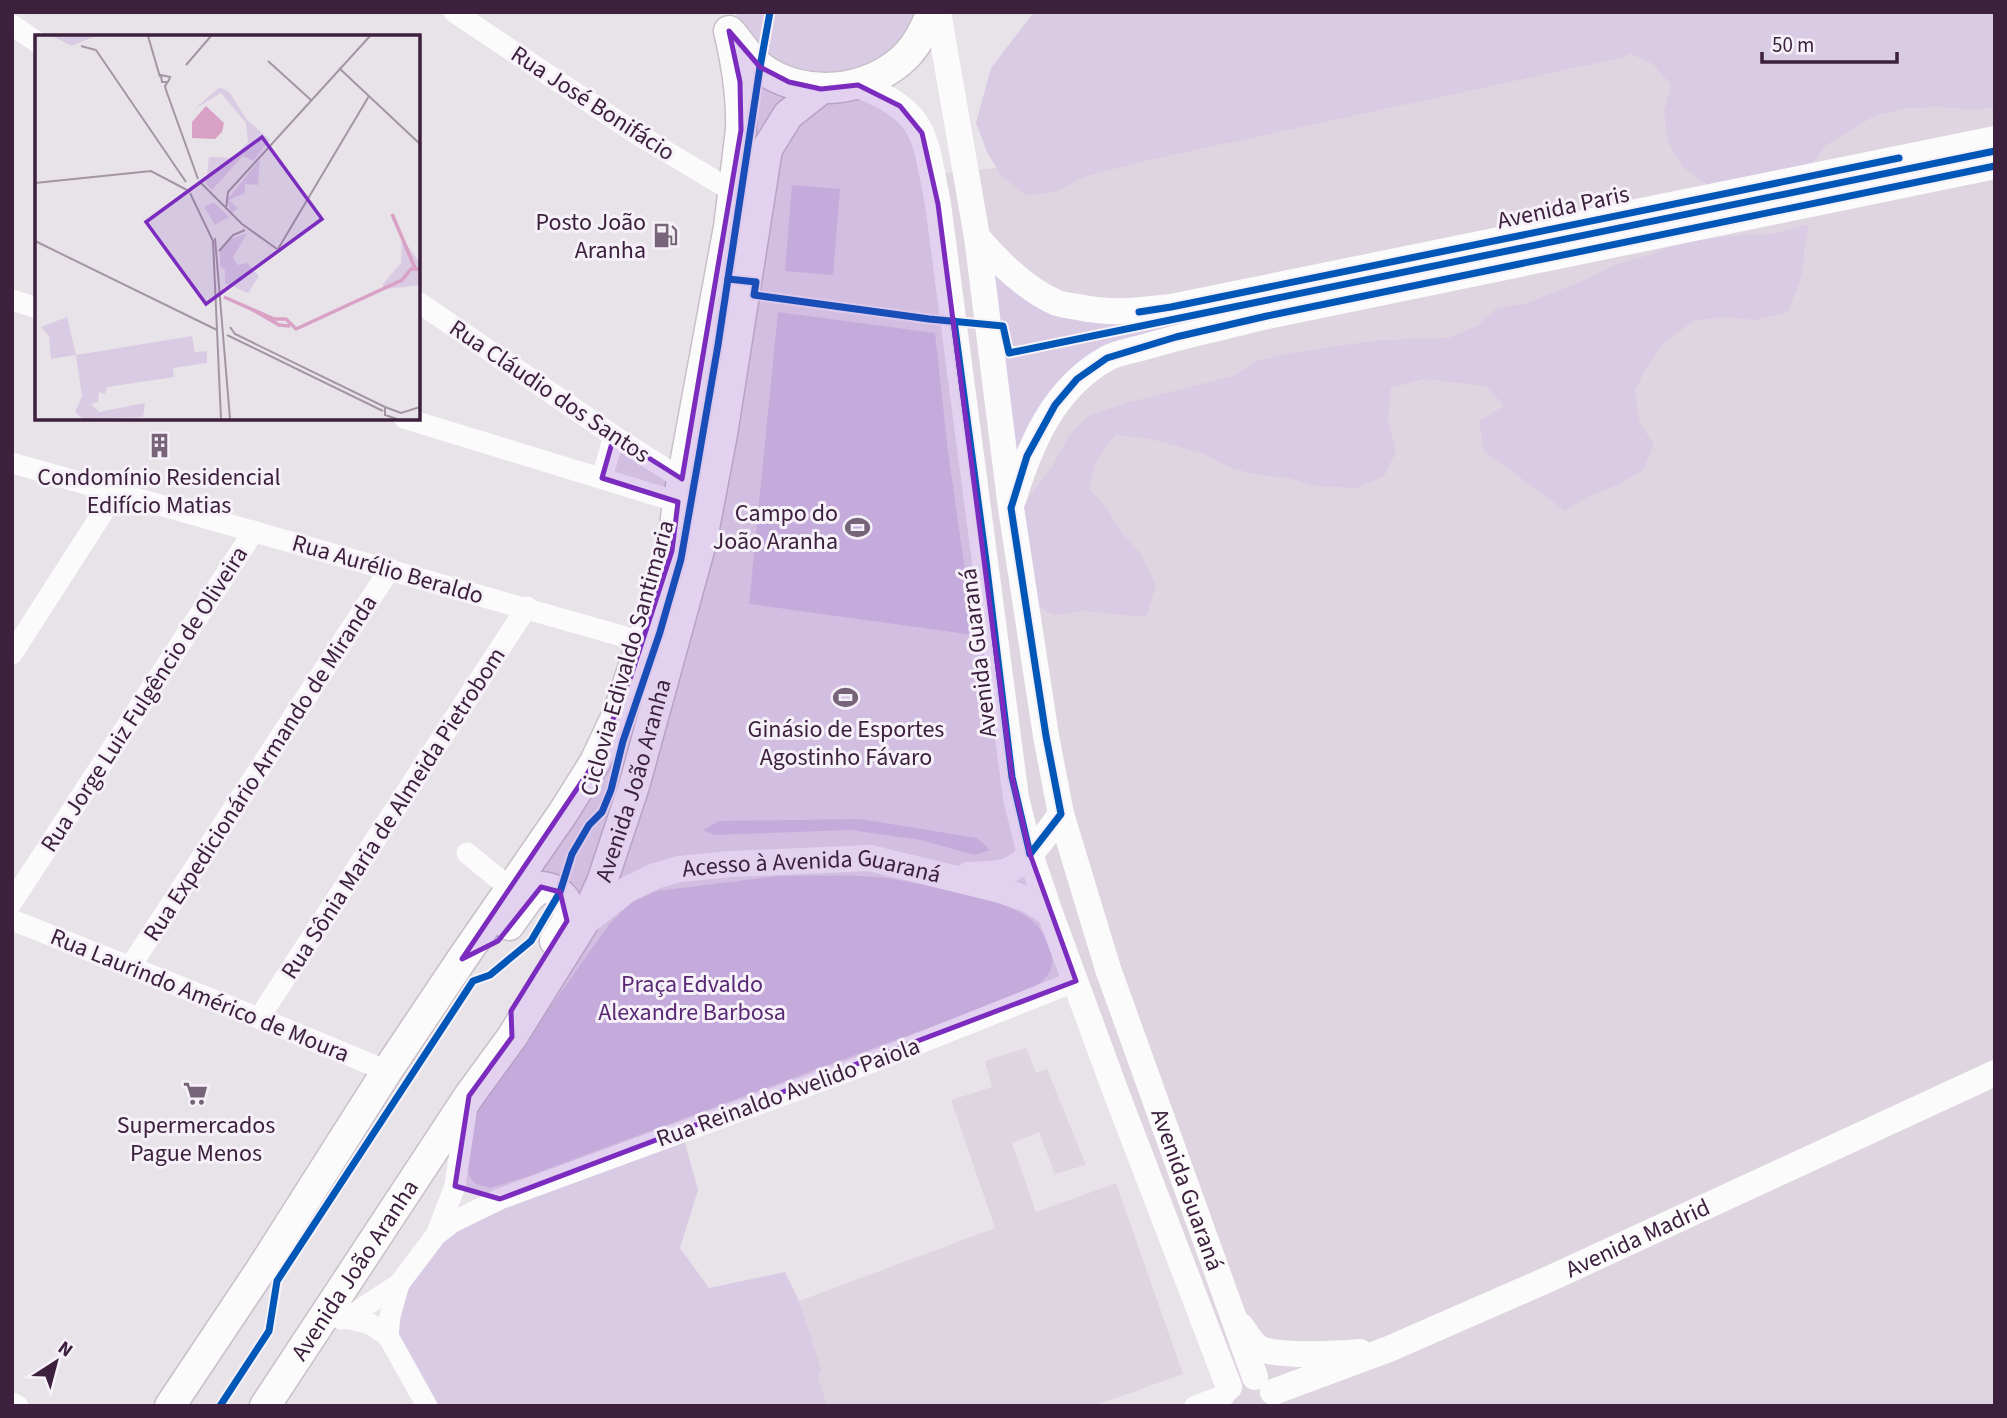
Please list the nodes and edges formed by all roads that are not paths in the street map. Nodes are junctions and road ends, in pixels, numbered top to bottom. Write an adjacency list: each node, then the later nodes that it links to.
1 (454, 12): 13 (street, Rua José Bonifácio)
2 (932, 12): 7 (main road)
3 (938, 12): 14 (street, Avenida Guaraná)
4 (725, 22): 8 (main road); 13 (main road, Avenida João Aranha)
5 (12, 25): 6 (street)
6 (35, 41)
7 (858, 85): 8 (main road); 32 (street, Avenida Guaraná)
8 (821, 89): 38 (main road, Avenida João Aranha)
9 (1995, 139): 10 (street, Avenida Paris)
10 (1923, 153): 12 (street); 14 (street, Avenida Paris)
11 (1995, 166): 12 (street, Avenida Paris)
12 (1930, 180): 24 (street, Avenida Paris)
13 (734, 192): 22 (main road, Avenida João Aranha)
14 (977, 237): 24 (street, Avenida Guaraná)
15 (12, 300): 17 (street)
16 (420, 303): 19 (street, Rua Cláudio dos Santos)
17 (35, 307)
18 (411, 420): 21 (street)
19 (614, 436): 21 (street); 22 (street, Rua Cláudio dos Santos)
20 (12, 463): 23 (street, Rua Aurélio Beraldo)
21 (602, 478): 22 (street)
22 (680, 491): 28 (main road, Avenida João Aranha)
23 (116, 492): 25 (street, Rua Aurélio Beraldo); 29 (street)
24 (1010, 508): 30 (street, Avenida Guaraná)
25 (254, 531): 26 (street, Rua Aurélio Beraldo); 35 (street, Rua Jorge Luiz Fulgêncio de Oliveira)
26 (390, 569): 27 (street, Rua Aurélio Beraldo); 40 (street, Rua Expedicionário Armando de Miranda)
27 (527, 607): 28 (street, Rua Aurélio Beraldo); 42 (street, Rua Sônia Maria de Almeida Pietrobom)
28 (643, 642): 34 (main road, Avenida João Aranha)
29 (12, 654)
30 (1061, 814): 32 (street); 52 (street, Avenida Guaraná)
31 (467, 853): 34 (street)
32 (1030, 855): 33 (street); 36 (street, Avenida Guaraná)
33 (949, 876): 36 (street, Acesso à Avenida Guaraná); 38 (street, Acesso à Avenida Guaraná)
34 (511, 889): 39 (main road, Avenida João Aranha)
35 (12, 902)
36 (1050, 913): 41 (street, Avenida Guaraná)
37 (12, 920): 40 (street, Rua Laurindo Américo de Moura)
38 (582, 925): 43 (main road, Avenida João Aranha)
39 (462, 959): 43 (main road); 44 (main road, Avenida João Aranha)
40 (130, 967): 42 (street, Rua Laurindo Américo de Moura)
41 (1076, 981): 48 (street, Rua Reinaldo Avelido Paiola); 58 (street, Avenida Guaraná)
42 (259, 1018): 44 (street, Rua Laurindo Américo de Moura)
43 (512, 1037): 46 (main road, Avenida João Aranha)
44 (387, 1071): 50 (main road, Avenida João Aranha)
45 (1995, 1073): 55 (street, Avenida Madrid)
46 (469, 1096): 47 (street); 53 (main road, Avenida João Aranha)
47 (454, 1186): 48 (street); 49 (street)
48 (500, 1199): 49 (street, Rua Reinaldo Avelido Paiola)
49 (436, 1236): 51 (street)
50 (260, 1271): 61 (main road, Avenida João Aranha); 62 (main road)
51 (399, 1284): 53 (street); 54 (street)
52 (1226, 1296): 55 (street); 57 (street, Avenida Guaraná)
53 (333, 1321): 54 (street); 56 (main road, Avenida João Aranha)
54 (388, 1336): 65 (street)
55 (1389, 1349): 57 (street, Avenida Madrid)
56 (287, 1372): 63 (main road); 64 (main road, Avenida João Aranha)
57 (1267, 1392): 58 (street, Avenida Madrid)
58 (1226, 1396): 66 (street)
59 (12, 1403): 60 (street)
60 (18, 1406)
61 (170, 1406)
62 (195, 1406)
63 (247, 1406)
64 (265, 1406)
65 (427, 1406)
66 (1195, 1406)

